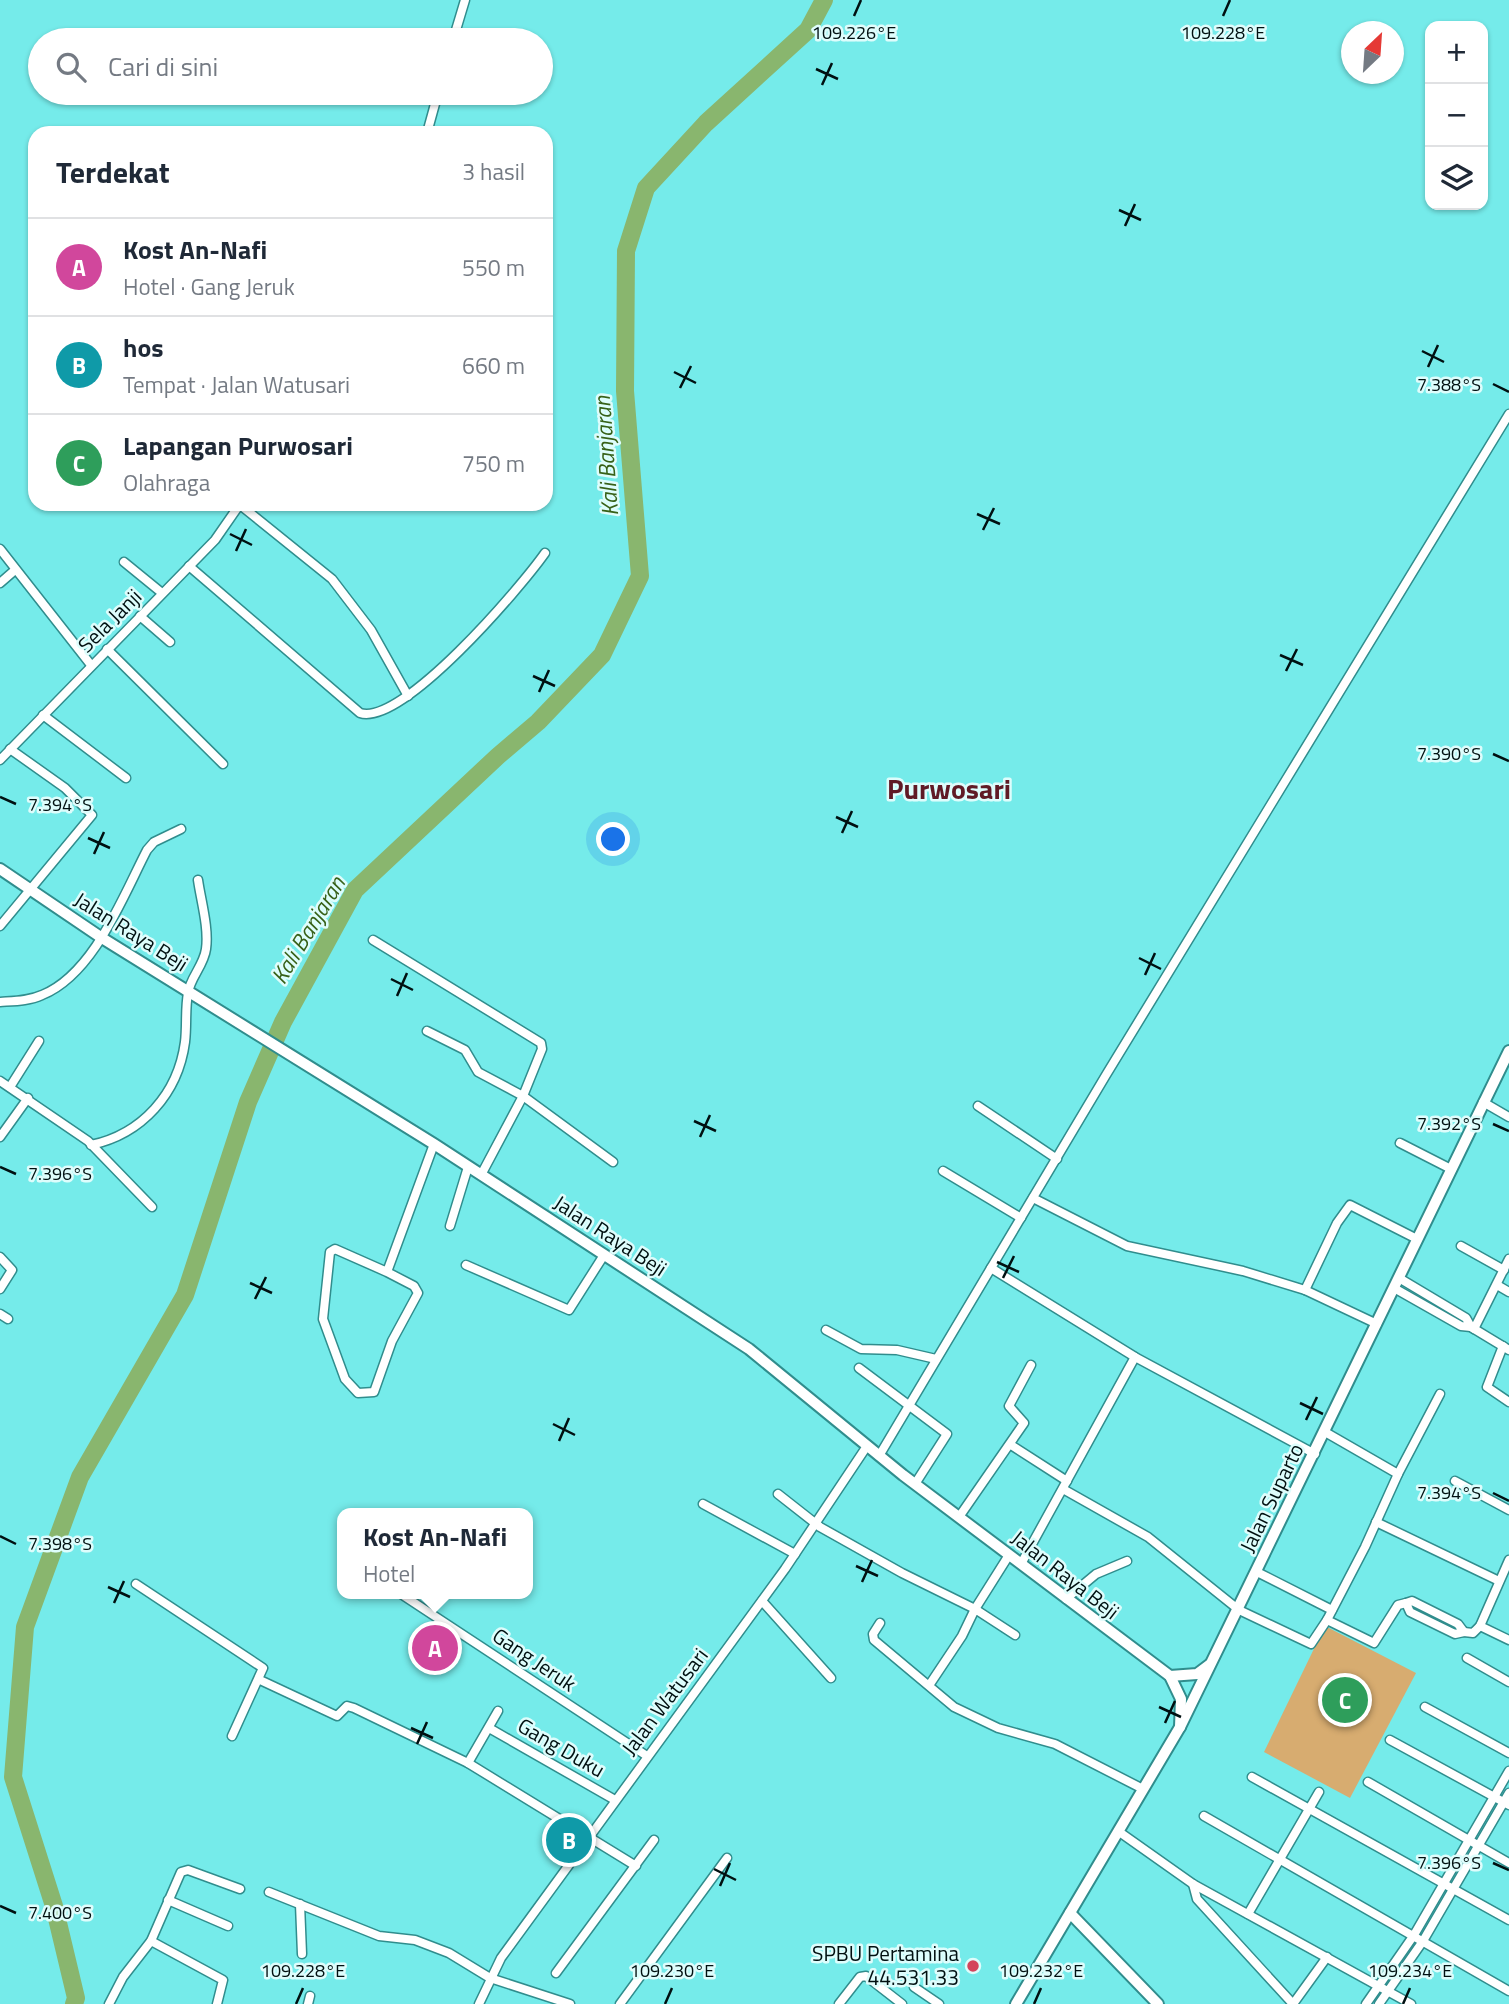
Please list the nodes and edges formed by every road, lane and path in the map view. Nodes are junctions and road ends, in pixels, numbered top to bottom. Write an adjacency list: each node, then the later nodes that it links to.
1 (465, 0): 2 (street)
2 (457, 28)
3 (435, 105): 4 (street)
4 (429, 126)
5 (1509, 414): 48 (street)
6 (234, 511): 11 (street, Sela Janji)
7 (248, 511): 19 (street)
8 (0, 549): 12 (street)
9 (545, 553): 19 (street)
10 (124, 562): 14 (street)
11 (189, 566): 14 (street, Sela Janji); 19 (street)
12 (15, 570): 13 (street); 18 (street)
13 (0, 583)
14 (162, 593): 15 (street, Sela Janji)
15 (140, 616): 16 (street); 17 (street, Sela Janji)
16 (170, 642)
17 (107, 649): 18 (street, Sela Janji); 23 (street)
18 (91, 665): 20 (street, Sela Janji)
19 (408, 696)
20 (43, 715): 21 (street, Sela Janji); 24 (street)
21 (10, 749): 22 (street, Sela Janji); 28 (street)
22 (0, 760)
23 (223, 764)
24 (126, 778)
25 (181, 829): 30 (street)
26 (0, 869): 28 (street, Jalan Raya Beji)
27 (198, 880): 32 (street)
28 (31, 890): 29 (street); 30 (street, Jalan Raya Beji)
29 (0, 926)
30 (102, 938): 32 (street, Jalan Raya Beji); 33 (street)
31 (373, 940): 39 (street)
32 (188, 990): 46 (street, Jalan Raya Beji); 47 (street)
33 (0, 1002)
34 (427, 1031): 39 (street)
35 (39, 1041): 38 (street)
36 (1509, 1051): 41 (street, Jalan Suparto)
37 (0, 1081): 38 (street)
38 (9, 1087): 40 (street)
39 (523, 1096): 49 (street); 53 (street)
40 (29, 1098): 44 (street); 47 (street)
41 (1483, 1102): 43 (street); 51 (street, Jalan Suparto)
42 (978, 1106): 48 (street)
43 (1509, 1117)
44 (0, 1137)
45 (1401, 1143): 51 (street)
46 (434, 1144): 50 (street, Jalan Raya Beji); 66 (street)
47 (91, 1145): 55 (street)
48 (1057, 1159): 54 (street)
49 (613, 1162)
50 (468, 1167): 53 (street, Jalan Raya Beji); 57 (street)
51 (1451, 1169): 58 (street, Jalan Suparto)
52 (943, 1171): 56 (street)
53 (481, 1175): 60 (street, Jalan Raya Beji)
54 (1033, 1198): 56 (street); 70 (street)
55 (152, 1207)
56 (1021, 1218): 64 (street)
57 (450, 1226)
58 (1417, 1240): 67 (street, Jalan Suparto); 70 (street)
59 (1461, 1246): 65 (street)
60 (604, 1255): 63 (street); 84 (street, Jalan Raya Beji)
61 (0, 1257): 69 (street)
62 (1509, 1259): 65 (street)
63 (466, 1265)
64 (991, 1268): 76 (street); 77 (street)
65 (1504, 1270): 68 (street)
66 (387, 1272): 66 (street)
67 (1396, 1283): 72 (street, Jalan Suparto); 73 (street)
68 (1497, 1285): 71 (street); 73 (street)
69 (0, 1289)
70 (1305, 1290): 72 (street)
71 (1509, 1292)
72 (1377, 1324): 83 (street, Jalan Suparto)
73 (1472, 1328): 75 (street)
74 (826, 1330): 77 (street)
75 (1506, 1348): 81 (street)
76 (1135, 1357): 86 (street); 91 (street)
77 (936, 1359): 82 (street)
78 (1031, 1365): 85 (street)
79 (859, 1368): 82 (street)
80 (1440, 1394): 88 (street)
81 (1509, 1402)
82 (907, 1407): 87 (street); 90 (street)
83 (1325, 1432): 86 (street, Jalan Suparto); 88 (street)
84 (867, 1446): 87 (street, Jalan Raya Beji); 97 (street, Jalan Watusari)
85 (1011, 1446): 91 (street); 95 (street)
86 (1315, 1454): 103 (street, Jalan Suparto)
87 (879, 1456): 90 (street, Jalan Raya Beji)
88 (1398, 1474): 96 (street)
89 (1455, 1481): 94 (street)
90 (915, 1484): 95 (street, Jalan Raya Beji)
91 (1065, 1485): 102 (street); 111 (street)
92 (778, 1494): 97 (street)
93 (703, 1504): 98 (street)
94 (1509, 1510)
95 (959, 1517): 99 (street, Jalan Raya Beji)
96 (1376, 1522): 105 (street); 112 (street)
97 (817, 1523): 98 (street, Jalan Watusari); 110 (street)
98 (795, 1554): 109 (street, Jalan Watusari)
99 (1009, 1555): 102 (street, Jalan Raya Beji); 110 (street)
100 (1509, 1560): 104 (street)
101 (1127, 1561): 108 (street)
102 (1021, 1564): 108 (street, Jalan Raya Beji)
103 (1257, 1572): 111 (street, Jalan Suparto); 112 (street)
104 (1506, 1573): 105 (street)
105 (1499, 1581): 115 (street)
106 (136, 1584): 122 (street)
107 (409, 1599): 132 (street, Gang Jeruk)
108 (1066, 1599): 120 (street, Jalan Raya Beji)
109 (762, 1601): 121 (street); 132 (street, Jalan Watusari)
110 (975, 1609): 116 (street); 124 (street)
111 (1239, 1610): 113 (street); 119 (street, Jalan Suparto)
112 (1332, 1610): 113 (street)
113 (1328, 1619): 115 (street)
114 (880, 1623): 124 (street)
115 (1480, 1626): 117 (street)
116 (1014, 1634)
117 (1509, 1640)
118 (1467, 1658): 123 (street)
119 (1215, 1660): 120 (street); 127 (street, Jalan Suparto)
120 (1170, 1676): 127 (street)
121 (831, 1678)
122 (260, 1680): 129 (street); 133 (street)
123 (1509, 1682)
124 (930, 1684): 137 (street)
125 (1424, 1707): 131 (street)
126 (498, 1711): 128 (street)
127 (1180, 1727): 137 (street, Jalan Suparto)
128 (489, 1728): 133 (street); 141 (street, Gang Duku)
129 (232, 1736)
130 (1390, 1740): 140 (street)
131 (1509, 1753)
132 (647, 1756): 141 (street, Jalan Watusari)
133 (468, 1763): 146 (street)
134 (1509, 1771): 140 (street)
135 (1252, 1777): 143 (street)
136 (1368, 1782): 148 (street)
137 (1143, 1789): 145 (street, Jalan Suparto)
138 (1320, 1792): 143 (street)
139 (1509, 1793): 142 (street)
140 (1494, 1797): 142 (street); 148 (street)
141 (615, 1800): 146 (street, Jalan Watusari)
142 (1506, 1804): 149 (street)
143 (1309, 1809): 151 (street); 155 (street)
144 (1204, 1816): 151 (street)
145 (1118, 1832): 154 (street); 161 (street, Jalan Suparto)
146 (589, 1835): 153 (street); 171 (street, Jalan Watusari)
147 (654, 1840): 153 (street)
148 (1469, 1841): 149 (street); 155 (street)
149 (1479, 1846): 152 (street); 157 (street)
150 (727, 1858): 180 (street)
151 (1280, 1859): 162 (street); 165 (street)
152 (1509, 1863)
153 (636, 1866): 170 (street)
154 (1193, 1884): 162 (street); 186 (street)
155 (1444, 1885): 157 (street); 165 (street)
156 (240, 1889): 159 (street)
157 (1454, 1890): 163 (street); 167 (street)
158 (268, 1892): 160 (street)
159 (168, 1900): 164 (street); 166 (street)
160 (300, 1904): 168 (street); 171 (street)
161 (1070, 1913): 184 (street, Jalan Suparto); 185 (street)
162 (1248, 1914): 169 (street)
163 (1509, 1920)
164 (228, 1926)
165 (1414, 1935): 167 (street); 172 (street)
166 (150, 1941): 176 (street); 177 (street)
167 (1423, 1941): 174 (street); 175 (street)
168 (302, 1954)
169 (1327, 1957): 172 (street); 186 (street)
170 (556, 1973)
171 (490, 1978): 178 (street, Jalan Watusari); 179 (street)
172 (1379, 1985): 175 (street); 187 (street)
173 (915, 1987): 183 (street)
174 (1509, 1991)
175 (1388, 1992): 188 (street); 189 (street)
176 (109, 2004)
177 (217, 2004)
178 (480, 2004)
179 (570, 2004)
180 (620, 2004)
181 (839, 2004): 182 (street)
182 (902, 2004)
183 (939, 2004)
184 (1016, 2004)
185 (1158, 2004)
186 (1293, 2004)
187 (1366, 2004)
188 (1379, 2004)
189 (1411, 2004)

